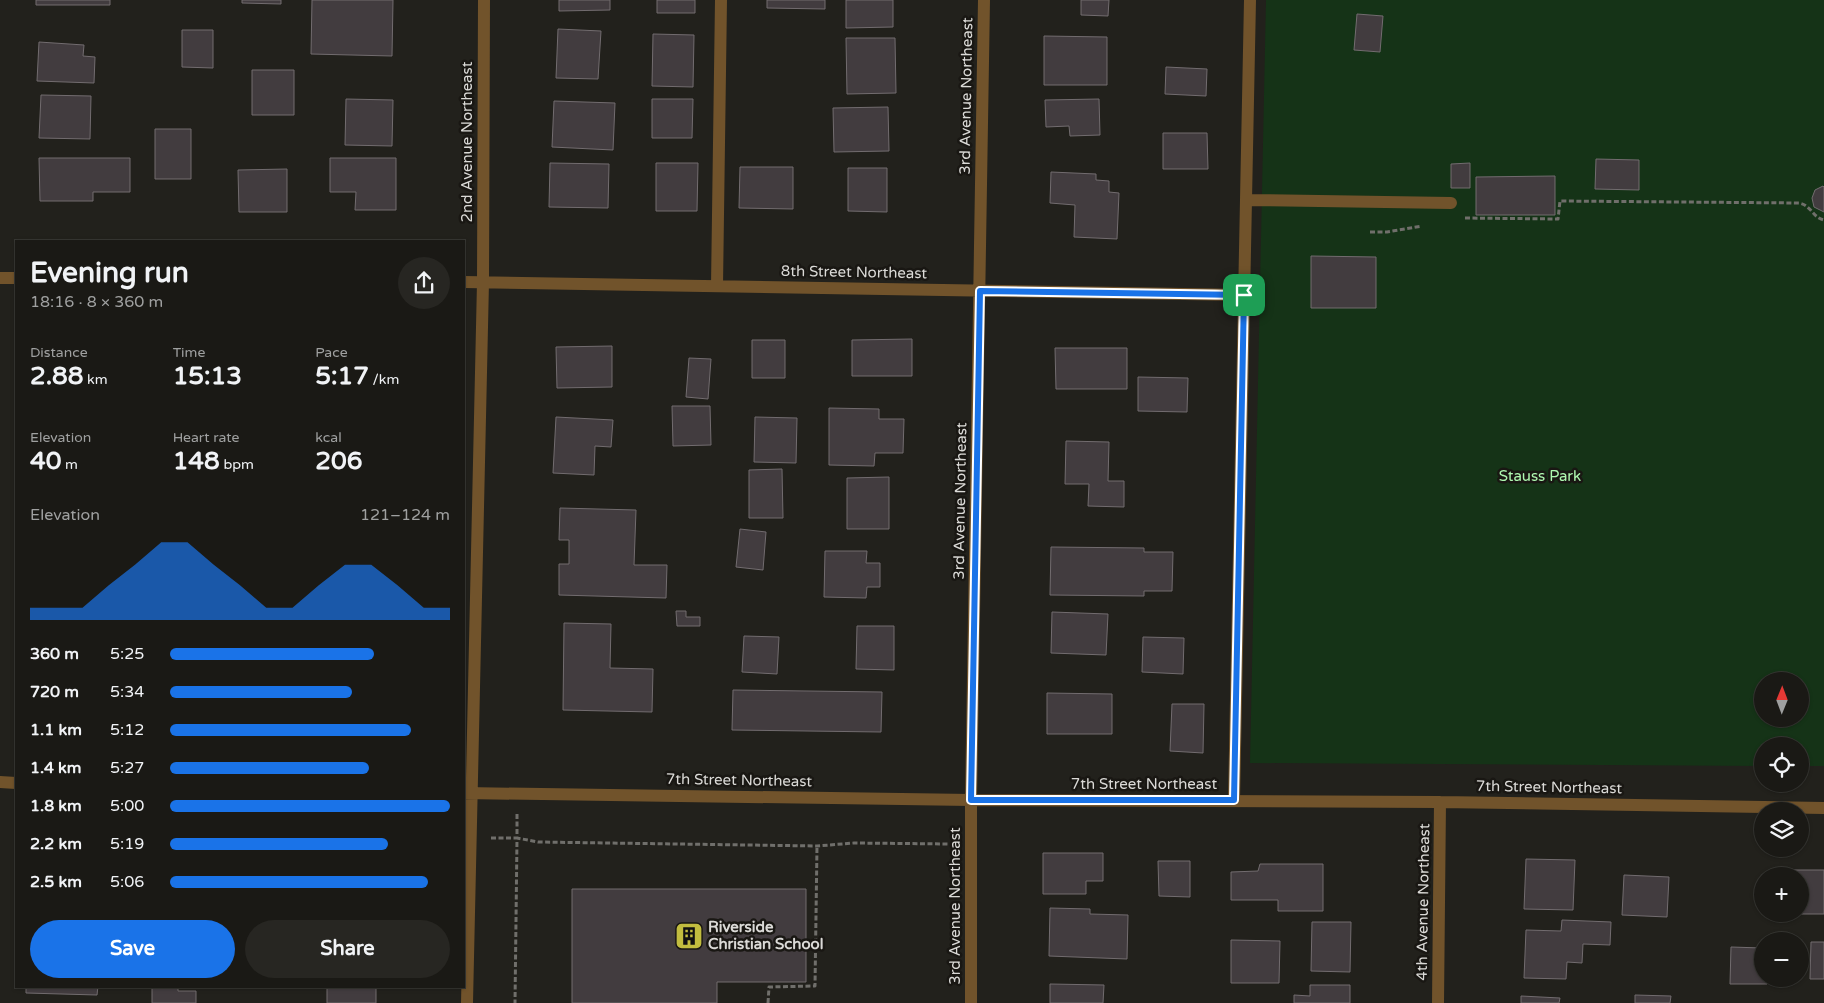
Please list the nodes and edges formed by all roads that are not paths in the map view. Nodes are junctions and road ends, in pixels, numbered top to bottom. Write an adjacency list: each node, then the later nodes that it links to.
1 (484, 0): 10 (street, 2nd Avenue Northeast)
2 (721, 0): 11 (street)
3 (984, 0): 12 (street, 3rd Avenue Northeast)
4 (1250, 0): 5 (street)
5 (1246, 200): 6 (street); 13 (street)
6 (1451, 203)
7 (0, 278): 8 (street)
8 (15, 278)
9 (465, 282): 10 (street, 8th Street Northeast)
10 (483, 282): 11 (street, 8th Street Northeast); 16 (street, 2nd Avenue Northeast)
11 (717, 286): 12 (street, 8th Street Northeast)
12 (980, 291): 13 (street, 8th Street Northeast); 17 (street, 3rd Avenue Northeast)
13 (1244, 295): 18 (street)
14 (0, 782): 15 (street)
15 (15, 783)
16 (468, 793): 17 (street, 7th Street Northeast); 21 (street, 2nd Avenue Northeast)
17 (971, 800): 18 (street, 7th Street Northeast); 22 (street, 3rd Avenue Northeast)
18 (1234, 800): 19 (street, 7th Street Northeast)
19 (1440, 802): 20 (street, 7th Street Northeast); 23 (street, 4th Avenue Northeast)
20 (1824, 808)
21 (467, 1003)
22 (971, 1003)
23 (1438, 1003)

